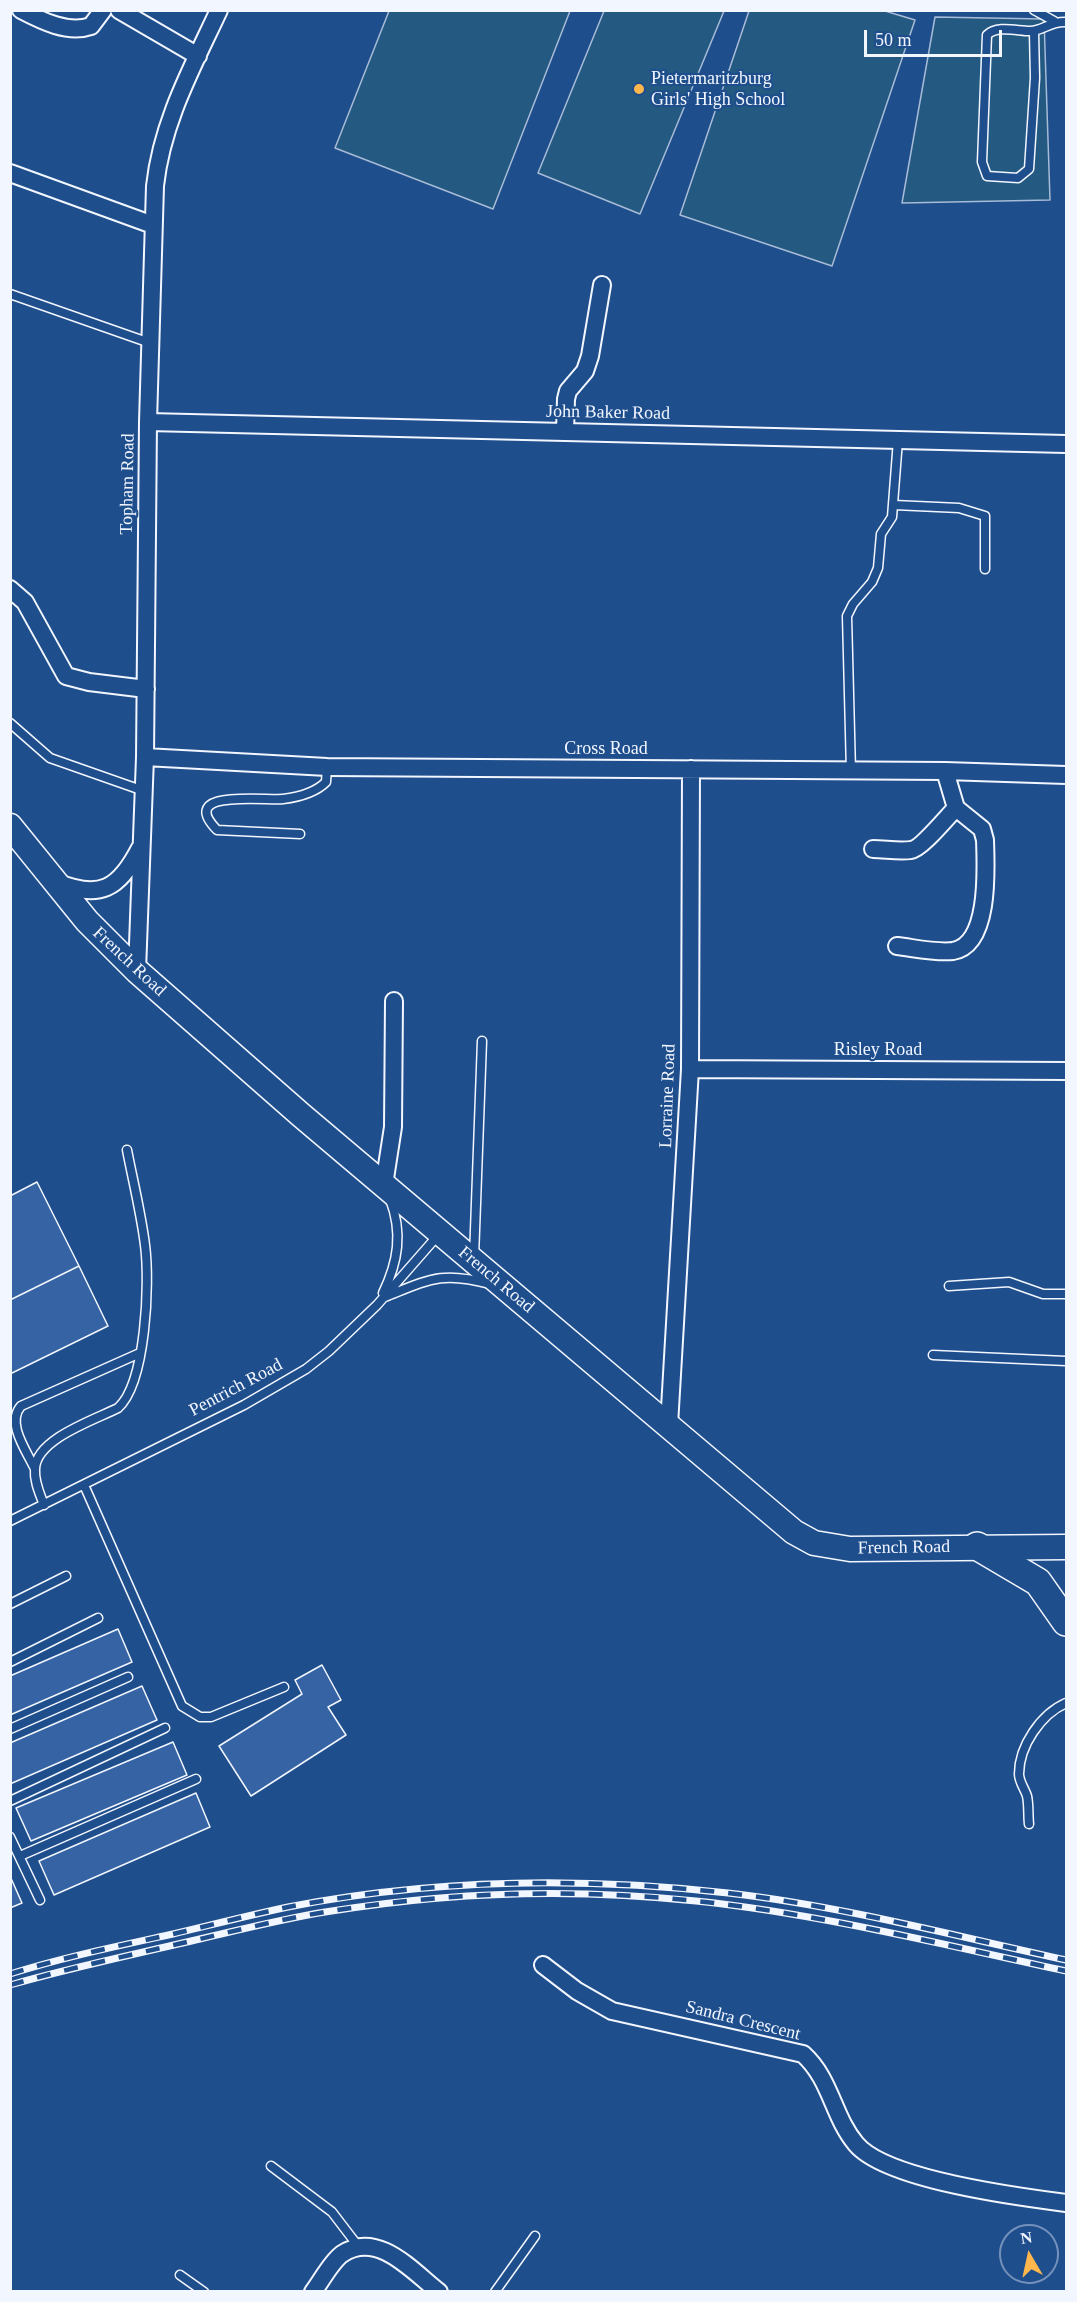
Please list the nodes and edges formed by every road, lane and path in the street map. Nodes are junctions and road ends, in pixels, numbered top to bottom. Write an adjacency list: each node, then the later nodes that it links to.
1 (21, 10): 2 (street)
2 (103, 10)
3 (119, 10): 9 (street)
4 (219, 10): 9 (street, Topham Road)
5 (1034, 10): 6 (lane)
6 (1054, 21): 7 (lane); 8 (lane)
7 (1066, 22)
8 (1034, 32): 8 (lane)
9 (198, 56): 11 (street, Topham Road)
10 (10, 173): 11 (street)
11 (153, 225): 14 (street, Topham Road)
12 (602, 285): 16 (street)
13 (10, 294): 14 (lane)
14 (150, 343): 15 (street, Topham Road)
15 (148, 422): 16 (street, John Baker Road); 22 (street, Topham Road)
16 (565, 432): 17 (street, John Baker Road)
17 (898, 440): 18 (street, John Baker Road); 19 (lane)
18 (1066, 444)
19 (894, 505): 20 (lane); 28 (lane)
20 (985, 569)
21 (10, 589): 22 (street)
22 (146, 689): 24 (street, Topham Road)
23 (10, 723): 30 (lane)
24 (145, 757): 25 (street, Cross Road); 30 (street, Topham Road)
25 (327, 767): 26 (street, Cross Road); 33 (lane)
26 (691, 769): 28 (street, Cross Road); 41 (street, Lorraine Road)
27 (945, 771): 28 (street, Cross Road); 29 (street, Cross Road); 31 (street)
28 (851, 772)
29 (1066, 775)
30 (144, 791): 34 (street, Topham Road)
31 (956, 808): 35 (street); 37 (street)
32 (10, 826): 36 (street, French Road)
33 (300, 834)
34 (141, 845): 36 (street); 38 (street, Topham Road)
35 (873, 849)
36 (55, 882): 38 (street, French Road)
37 (897, 946)
38 (137, 972): 44 (street, French Road)
39 (394, 1001): 44 (street)
40 (482, 1041): 46 (lane)
41 (690, 1069): 42 (street, Risley Road); 54 (street, Lorraine Road)
42 (1066, 1071)
43 (127, 1150): 51 (lane)
44 (384, 1185): 45 (street, French Road); 50 (lane)
45 (440, 1233): 46 (street, French Road); 50 (lane, Pentrich Road)
46 (474, 1261): 48 (street, French Road)
47 (949, 1286): 49 (lane)
48 (511, 1291): 50 (lane); 54 (street, French Road)
49 (1066, 1294)
50 (380, 1301): 56 (lane, Pentrich Road)
51 (140, 1353): 55 (lane); 55 (lane)
52 (933, 1355): 53 (lane)
53 (1066, 1361)
54 (669, 1425): 59 (street, French Road)
55 (34, 1467): 57 (lane)
56 (84, 1485): 57 (lane, Pentrich Road); 67 (lane)
57 (44, 1505): 58 (lane, Pentrich Road)
58 (10, 1521)
59 (977, 1546): 60 (street, French Road); 64 (main road)
60 (1066, 1547)
61 (66, 1576): 62 (lane)
62 (10, 1604)
63 (98, 1618): 65 (lane)
64 (1066, 1622)
65 (10, 1662)
66 (128, 1677): 70 (lane)
67 (284, 1687)
68 (1066, 1703): 73 (lane)
69 (165, 1728): 72 (lane)
70 (10, 1729)
71 (196, 1779): 75 (lane)
72 (10, 1801)
73 (1029, 1824)
74 (10, 1837): 75 (lane)
75 (20, 1856): 76 (lane)
76 (40, 1900)
77 (543, 1965): 79 (street, Sandra Crescent)
78 (271, 2166): 81 (lane)
79 (1066, 2203)
80 (535, 2236): 86 (lane)
81 (358, 2246): 84 (street); 85 (street)
82 (180, 2275): 83 (lane)
83 (204, 2292)
84 (313, 2292)
85 (440, 2292)
86 (495, 2292)

